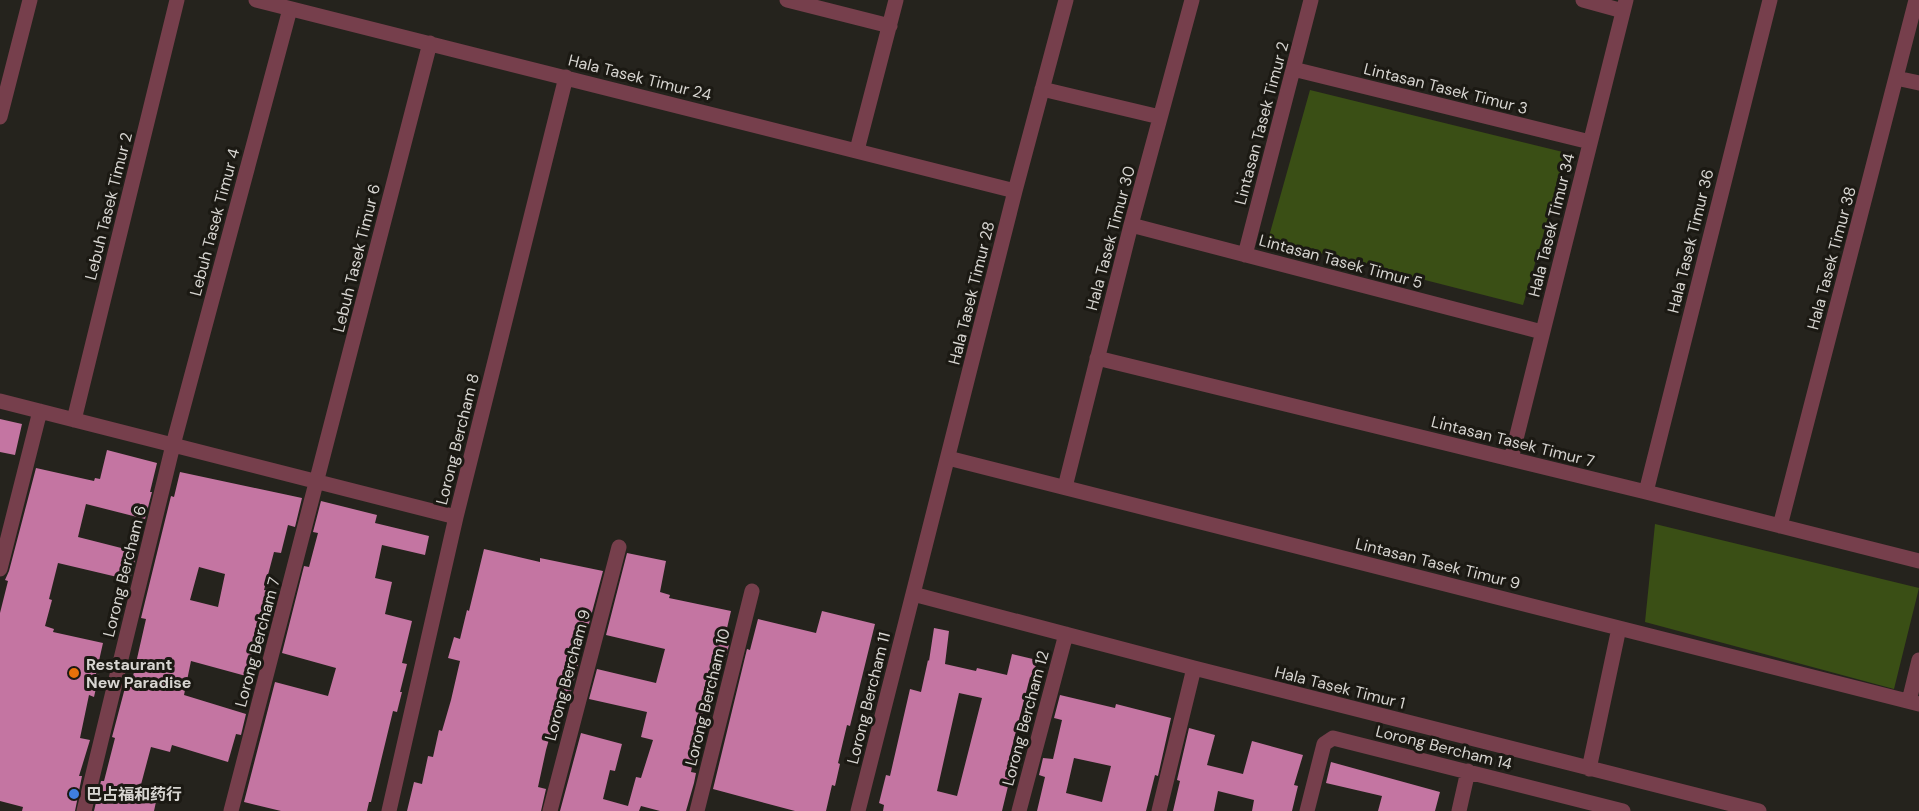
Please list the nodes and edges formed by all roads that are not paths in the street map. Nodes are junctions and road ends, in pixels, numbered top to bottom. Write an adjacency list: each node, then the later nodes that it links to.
1 (30, 0): 21 (street)
2 (177, 0): 32 (street, Lebuh Tasek Timur 2)
3 (256, 0): 13 (street, Hala Tasek Timur 24)
4 (787, 0): 14 (street)
5 (896, 0): 14 (street)
6 (1066, 0): 20 (street, Hala Tasek Timur 28)
7 (1192, 0): 22 (street, Hala Tasek Timur 30)
8 (1311, 0): 16 (street, Lintasan Tasek Timur 2)
9 (1583, 0): 12 (street)
10 (1770, 0): 38 (street, Hala Tasek Timur 36)
11 (1916, 0): 18 (street, Hala Tasek Timur 38)
12 (1624, 5): 23 (street, Hala Tasek Timur 34)
13 (290, 9): 15 (street, Hala Tasek Timur 24); 33 (street, Lebuh Tasek Timur 4)
14 (890, 26): 24 (street)
15 (430, 43): 17 (street, Hala Tasek Timur 24); 36 (street, Lebuh Tasek Timur 6)
16 (1293, 69): 23 (street, Lintasan Tasek Timur 3); 27 (street, Lintasan Tasek Timur 2)
17 (566, 77): 24 (street, Hala Tasek Timur 24); 39 (street, Lorong Bercham 8)
18 (1896, 78): 19 (street); 40 (street, Hala Tasek Timur 38)
19 (1919, 83)
20 (1042, 89): 22 (street); 25 (street, Hala Tasek Timur 28)
21 (0, 117)
22 (1160, 117): 26 (street, Hala Tasek Timur 30)
23 (1590, 141): 28 (street, Hala Tasek Timur 34)
24 (857, 150): 25 (street, Hala Tasek Timur 24)
25 (1015, 191): 34 (street, Hala Tasek Timur 28)
26 (1131, 225): 27 (street, Lintasan Tasek Timur 5); 29 (street, Hala Tasek Timur 30)
27 (1245, 255): 28 (street, Lintasan Tasek Timur 5)
28 (1542, 332): 35 (street, Hala Tasek Timur 34)
29 (1098, 358): 35 (street, Lintasan Tasek Timur 7); 37 (street, Hala Tasek Timur 30)
30 (0, 401): 31 (street)
31 (40, 411): 32 (street); 43 (street)
32 (74, 420): 33 (street)
33 (173, 445): 36 (street); 53 (street, Lorong Bercham 6)
34 (948, 458): 37 (street, Lintasan Tasek Timur 9); 45 (street, Hala Tasek Timur 28)
35 (1511, 459): 38 (street, Lintasan Tasek Timur 7)
36 (317, 482): 39 (street); 54 (street, Lorong Bercham 7)
37 (1065, 487): 46 (street, Lintasan Tasek Timur 9)
38 (1646, 492): 40 (street, Lintasan Tasek Timur 7)
39 (456, 517): 55 (street, Lorong Bercham 8)
40 (1780, 526): 42 (street, Lintasan Tasek Timur 7)
41 (619, 547): 56 (street, Lorong Bercham 9)
42 (1919, 561)
43 (0, 569)
44 (752, 591): 57 (street, Lorong Bercham 10)
45 (913, 594): 47 (street, Hala Tasek Timur 1); 58 (street, Lorong Bercham 11)
46 (1619, 628): 50 (street, Lintasan Tasek Timur 9); 51 (street)
47 (1066, 634): 49 (street, Hala Tasek Timur 1); 59 (street, Lorong Bercham 12)
48 (1919, 660): 50 (street)
49 (1194, 668): 51 (street, Hala Tasek Timur 1); 60 (street)
50 (1914, 702)
51 (1588, 768): 64 (street, Hala Tasek Timur 1)
52 (1468, 771): 61 (street, Lorong Bercham 14); 62 (street); 63 (street, Lorong Bercham 14)
53 (84, 811)
54 (231, 811)
55 (389, 811)
56 (550, 811)
57 (697, 811)
58 (858, 811)
59 (1019, 811)
60 (1159, 811)
61 (1307, 811)
62 (1459, 811)
63 (1623, 811)
64 (1760, 811)

